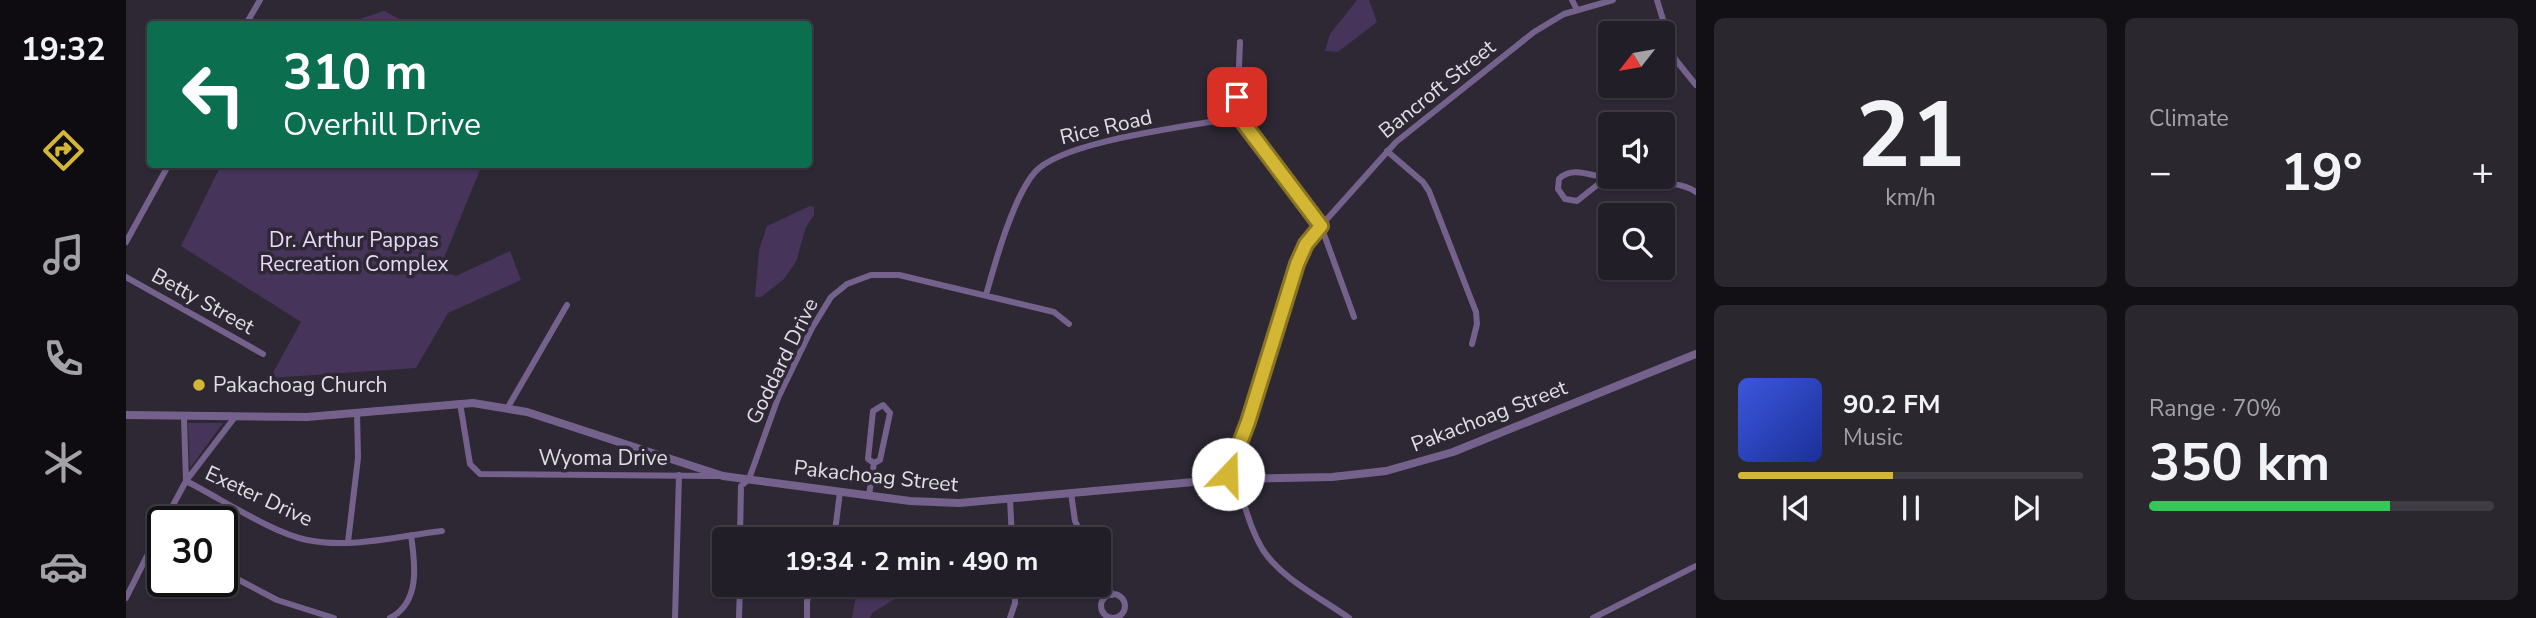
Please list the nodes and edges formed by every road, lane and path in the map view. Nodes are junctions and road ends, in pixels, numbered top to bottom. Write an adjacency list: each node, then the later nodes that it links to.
1 (1572, 0): 5 (street)
2 (1613, 0): 5 (street, Bancroft Street)
3 (1657, 0): 8 (street)
4 (257, 1): 6 (street)
5 (1577, 10): 10 (street, Bancroft Street)
6 (247, 21)
7 (1240, 42): 9 (street)
8 (1696, 85)
9 (1239, 117): 15 (street); 18 (street, Rice Road)
10 (1387, 151): 15 (street, Bancroft Street); 22 (street)
11 (167, 168): 16 (street)
12 (1605, 178): 12 (street)
13 (1675, 184): 14 (street)
14 (1696, 192)
15 (1321, 226): 20 (street); 34 (street, Bancroft Street)
16 (126, 242)
17 (126, 277): 23 (street, Betty Street)
18 (986, 295): 21 (street, Goddard Drive); 35 (street, Goddard Drive)
19 (567, 306): 26 (street)
20 (1354, 317)
21 (1069, 324)
22 (1472, 344)
23 (262, 354)
24 (1696, 354): 34 (street, Pakachoag Street)
25 (460, 403): 26 (street, Pakachoag Street); 27 (street, Pakachoag Street); 32 (street, Wyoma Drive)
26 (508, 407): 33 (street, Pakachoag Street)
27 (358, 412): 29 (street, Pakachoag Street); 48 (street)
28 (126, 415): 30 (street, Pakachoag Street)
29 (235, 417): 30 (street, Pakachoag Street); 36 (street)
30 (184, 418): 36 (street)
31 (874, 463): 31 (street); 39 (street)
32 (679, 475): 33 (street, Wyoma Drive); 58 (street)
33 (723, 476): 35 (street, Pakachoag Street)
34 (1232, 479): 38 (street, Pakachoag Street); 62 (street)
35 (749, 480): 37 (street, Pakachoag Street); 42 (street, Goddard Drive)
36 (186, 481): 41 (street); 48 (street, Exeter Drive)
37 (840, 492): 39 (street, Pakachoag Street); 43 (street)
38 (1071, 493): 40 (street, Pakachoag Street); 45 (street)
39 (869, 495): 40 (street, Pakachoag Street)
40 (1010, 499): 44 (street)
41 (172, 506)
42 (740, 527)
43 (836, 527)
44 (1012, 527)
45 (1078, 527)
46 (442, 531): 47 (street, Exeter Drive)
47 (411, 535): 48 (street, Exeter Drive); 57 (street)
48 (348, 542)
49 (147, 555): 55 (street)
50 (1696, 566): 63 (street)
51 (238, 580): 56 (street)
52 (740, 597): 59 (street)
53 (809, 597): 60 (street)
54 (1015, 597): 61 (street)
55 (126, 598)
56 (334, 618)
57 (390, 618)
58 (675, 618)
59 (739, 618)
60 (807, 618)
61 (1010, 618)
62 (1349, 618)
63 (1593, 618)

